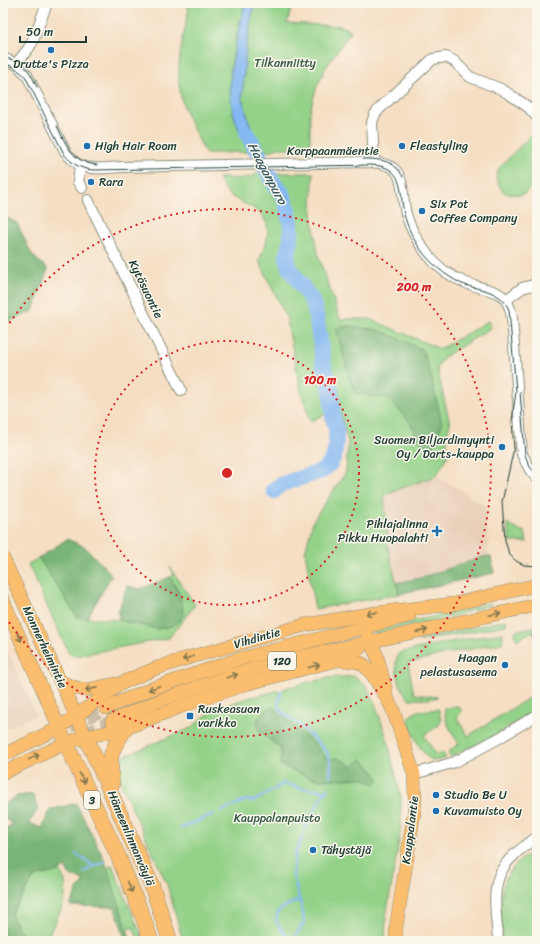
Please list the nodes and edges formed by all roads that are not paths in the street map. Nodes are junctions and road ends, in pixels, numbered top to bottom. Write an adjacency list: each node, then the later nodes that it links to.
1 (47, 3): 2 (street)
2 (7, 61): 5 (street)
3 (537, 117): 4 (street)
4 (374, 162): 5 (street, Korppaanmäentie); 9 (street, Korppaanmäentie)
5 (80, 166): 6 (street)
6 (82, 188)
7 (88, 200): 10 (street, Kytösuontie)
8 (537, 284): 9 (street)
9 (506, 300): 11 (street)
10 (181, 390)
11 (537, 478)
12 (3, 558): 21 (main road, Mannerheimintie)
13 (537, 585): 15 (main road, Vihdintie / 120)
14 (3, 600): 28 (main road, Mannerheimintie, one-way to 28)
15 (453, 604): 17 (main road, Vihdintie, one-way to 17); 18 (main road, Vihdintie / 120)
16 (537, 605): 19 (main road, 120, one-way to 16)
17 (345, 618): 18 (main road, Kauppalantie); 22 (main road, Vihdintie, one-way to 22)
18 (360, 628): 19 (main road, Kauppalantie); 24 (main road, Vihdintie / 120, one-way to 24)
19 (371, 643): 20 (main road); 23 (main road, Kauppalantie); 27 (main road, 120, one-way to 19)
20 (337, 660): 23 (main road, Kauppalantie); 29 (main road, one-way to 20)
21 (62, 682): 22 (main road, one-way to 21); 26 (main road, Mannerheimintie)
22 (122, 683): 26 (main road, Vihdintie)
23 (388, 700): 34 (main road, Kauppalantie)
24 (106, 708)
25 (537, 715): 34 (street)
26 (77, 716): 28 (main road, Vihdintie); 30 (main road, Mannerheimintie)
27 (112, 722)
28 (59, 728): 31 (main road, Mannerheimintie); 32 (main road, Vihdintie)
29 (126, 728): 30 (main road); 35 (highway)
30 (86, 737): 31 (main road); 35 (highway, Hämeenlinnanväylä / 3)
31 (66, 743): 33 (main road, one-way to 31); 37 (highway, Hämeenlinnanväylä / 3, one-way to 37)
32 (3, 755)
33 (3, 772)
34 (414, 774): 39 (main road, Kauppalantie)
35 (114, 798): 38 (highway, Hämeenlinnanväylä / 3)
36 (537, 837): 40 (street)
37 (150, 941)
38 (170, 941)
39 (396, 941)
40 (498, 941)

